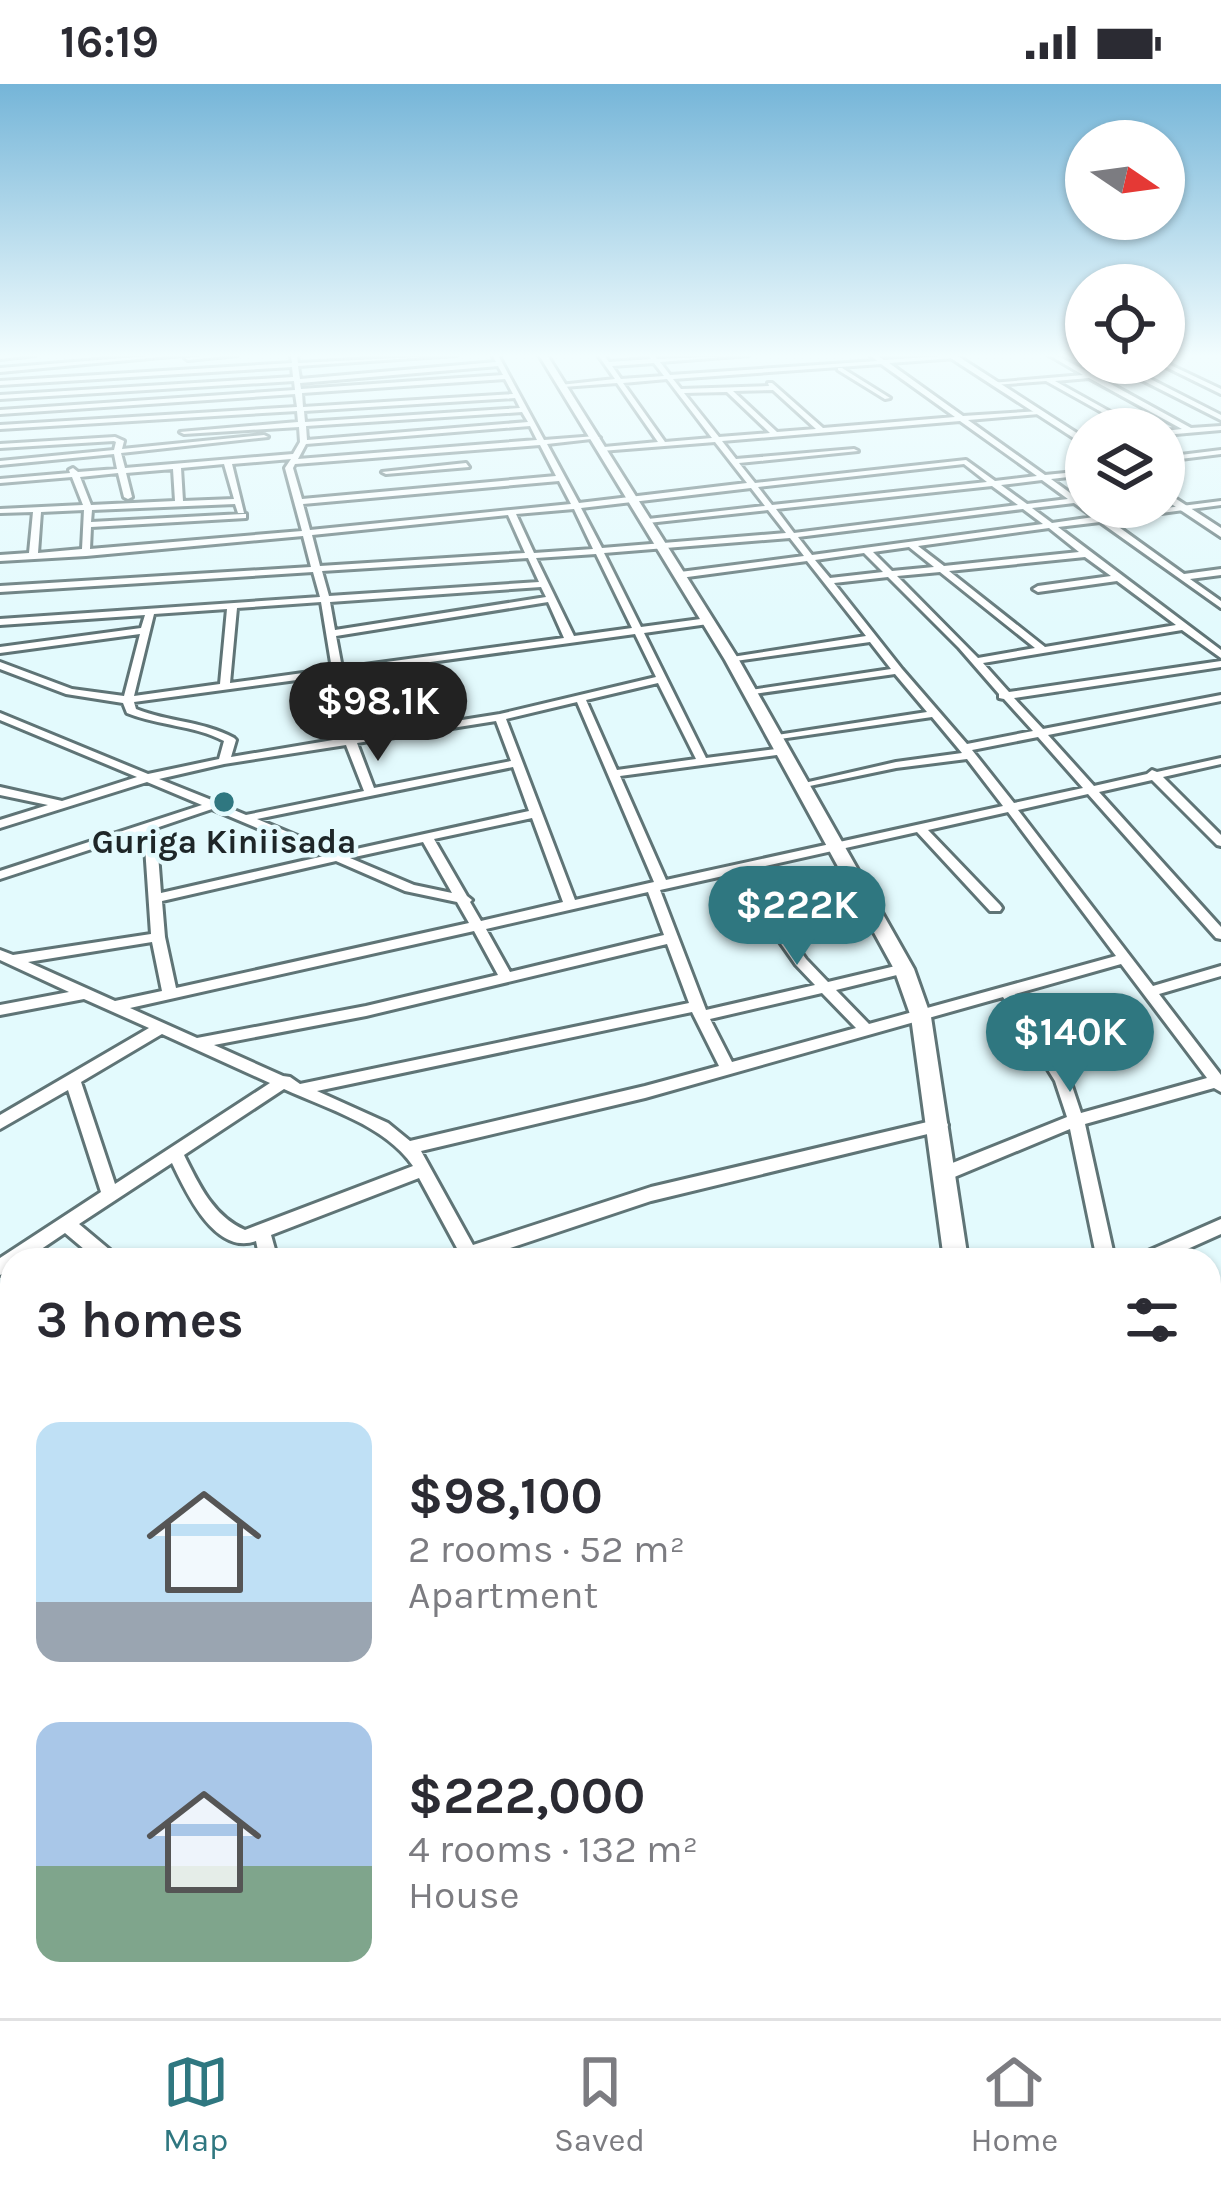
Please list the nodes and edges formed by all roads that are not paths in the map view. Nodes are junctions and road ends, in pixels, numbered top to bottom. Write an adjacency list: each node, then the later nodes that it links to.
1 (119, 445): 15 (street)
2 (197, 445): 11 (street)
3 (245, 445): 19 (street)
4 (299, 445): 19 (street)
5 (519, 445): 12 (street)
6 (543, 445): 31 (street)
7 (601, 445): 39 (street)
8 (726, 445): 21 (street)
9 (847, 445): 13 (street)
10 (995, 445): 32 (street)
11 (184, 447): 15 (street); 24 (street)
12 (459, 451): 19 (street); 25 (street)
13 (854, 451): 21 (street); 28 (street)
14 (1221, 452): 16 (street)
15 (117, 453): 18 (street); 26 (street)
16 (1188, 455): 17 (street); 23 (street)
17 (1185, 456)
18 (66, 457): 22 (street); 29 (street)
19 (294, 459): 20 (street); 41 (street)
20 (227, 461): 24 (street); 40 (street)
21 (738, 461): 36 (street)
22 (0, 463)
23 (1221, 463)
24 (180, 465): 26 (street); 44 (street)
25 (466, 465): 27 (street); 34 (street)
26 (122, 472): 29 (street); 38 (street)
27 (386, 472)
28 (874, 472): 35 (street); 36 (street)
29 (76, 475): 33 (street); 46 (street)
30 (1065, 475): 32 (street)
31 (561, 478): 34 (street); 45 (street)
32 (1041, 478): 35 (street); 37 (street)
33 (0, 481)
34 (474, 485): 41 (street)
35 (994, 485): 47 (street); 49 (street)
36 (757, 486): 39 (street); 49 (street)
37 (1065, 495)
38 (128, 497)
39 (634, 499): 45 (street); 54 (street)
40 (238, 501): 44 (street); 53 (street)
41 (298, 502): 60 (street)
42 (1065, 502): 47 (street)
43 (1221, 503): 50 (street)
44 (179, 504): 46 (street)
45 (576, 506): 52 (street); 65 (street)
46 (88, 507): 48 (street); 55 (street)
47 (1024, 507): 57 (street); 61 (street)
48 (37, 509): 51 (street); 69 (street)
49 (775, 509): 54 (street); 61 (street)
50 (1186, 509): 59 (street)
51 (0, 511)
52 (511, 513): 60 (street); 70 (street)
53 (242, 516): 55 (street); 62 (street)
54 (648, 520): 64 (street)
55 (87, 525): 67 (street)
56 (1065, 525): 57 (street)
57 (1051, 527): 63 (street); 68 (street)
58 (1113, 528): 78 (street)
59 (1221, 532)
60 (307, 533): 62 (street); 74 (street)
61 (795, 535): 64 (street); 71 (street)
62 (249, 539): 67 (street)
63 (912, 545): 66 (street); 73 (street)
64 (663, 546): 65 (street); 76 (street)
65 (599, 551): 70 (street); 92 (street)
66 (867, 551): 71 (street); 77 (street)
67 (86, 553): 69 (street)
68 (1084, 554): 73 (street); 79 (street)
69 (33, 556): 72 (street)
70 (530, 556): 74 (street); 81 (street)
71 (813, 557): 76 (street); 80 (street)
72 (0, 558)
73 (942, 569): 77 (street); 98 (street)
74 (314, 570): 82 (street); 85 (street)
75 (1221, 572): 78 (street)
76 (680, 575): 89 (street)
77 (891, 575): 80 (street); 101 (street)
78 (1183, 577): 86 (street)
79 (1117, 578): 83 (street); 91 (street)
80 (832, 580): 95 (street)
81 (544, 584): 84 (street); 85 (street)
82 (0, 589)
83 (1038, 589)
84 (551, 599): 94 (street); 96 (street)
85 (325, 600): 87 (street); 94 (street)
86 (1221, 605)
87 (232, 607): 88 (street); 106 (street)
88 (150, 613): 90 (street); 93 (street)
89 (708, 621): 92 (street); 99 (street)
90 (0, 622)
91 (1183, 627): 98 (street); 100 (street)
92 (638, 629): 96 (street); 105 (street)
93 (146, 630): 97 (street); 110 (street)
94 (330, 634): 103 (street)
95 (874, 638): 99 (street); 104 (street)
96 (570, 639): 103 (street)
97 (0, 650)
98 (1043, 650): 101 (street)
99 (731, 660): 107 (street)
100 (1221, 660): 108 (street)
101 (975, 661): 108 (street)
102 (0, 665): 110 (street)
103 (337, 670): 106 (street); 116 (street)
104 (898, 671): 107 (street); 112 (street)
105 (661, 679): 111 (street); 119 (street)
106 (225, 685): 110 (street)
107 (751, 693): 117 (street)
108 (1003, 695): 115 (street)
109 (1221, 698): 115 (street)
110 (128, 700): 120 (street)
111 (581, 700): 114 (street); 124 (street)
112 (934, 713): 117 (street); 118 (street)
113 (0, 716): 125 (street)
114 (500, 717): 116 (street); 122 (street)
115 (1037, 733): 118 (street); 127 (street)
116 (351, 743): 120 (street); 128 (street)
117 (781, 745): 119 (street); 126 (street)
118 (967, 752): 126 (street); 132 (street)
119 (702, 760): 124 (street)
120 (224, 761): 125 (street)
121 (1221, 761): 123 (street)
122 (517, 763): 128 (street); 133 (street)
123 (1152, 773): 127 (street); 139 (street)
124 (613, 774): 144 (street)
125 (151, 777): 130 (street); 131 (street)
126 (804, 785): 140 (street)
127 (1091, 788): 132 (street); 150 (street)
128 (369, 790): 134 (street)
129 (0, 791): 131 (street)
130 (217, 804): 134 (street); 136 (street)
131 (63, 805): 135 (street)
132 (1008, 808): 137 (street); 154 (street)
133 (536, 813): 138 (street); 147 (street)
134 (250, 818): 141 (street)
135 (0, 824)
136 (150, 826): 143 (street); 145 (street)
137 (921, 830): 140 (street); 148 (street)
138 (426, 836): 141 (street); 146 (street)
139 (1221, 842)
140 (838, 845): 142 (street); 155 (street)
141 (339, 856): 145 (street); 146 (street)
142 (734, 868): 144 (street); 158 (street)
143 (0, 875)
144 (657, 884): 147 (street); 152 (street)
145 (155, 898): 151 (street)
146 (465, 899): 149 (street)
147 (570, 903): 149 (street)
148 (995, 908)
149 (479, 922): 157 (street); 162 (street)
150 (1221, 935)
151 (158, 937): 153 (street); 162 (street)
152 (672, 938): 157 (street); 165 (street)
153 (5, 958): 161 (street)
154 (1123, 959): 159 (street); 160 (street)
155 (904, 969): 158 (street); 166 (street)
156 (1221, 971): 160 (street)
157 (507, 978): 169 (street)
158 (825, 987): 165 (street); 168 (street)
159 (1007, 992): 166 (street); 174 (street)
160 (1148, 992): 172 (street)
161 (86, 993): 163 (street); 164 (street)
162 (170, 993): 163 (street)
163 (116, 1006): 167 (street)
164 (0, 1010)
165 (699, 1011): 170 (street); 173 (street)
166 (921, 1017): 168 (street); 176 (street)
167 (162, 1027): 169 (street); 171 (street)
168 (867, 1031): 170 (street)
169 (198, 1042): 173 (street)
170 (728, 1069): 177 (street)
171 (73, 1079): 175 (street); 181 (street)
172 (1219, 1084): 174 (street)
173 (293, 1085): 177 (street); 178 (street)
174 (1076, 1120): 180 (street); 191 (street)
175 (0, 1124)
176 (940, 1125): 180 (street); 189 (street)
177 (408, 1148): 179 (street)
178 (175, 1153): 181 (street); 184 (street)
179 (423, 1169): 184 (street); 188 (street)
180 (946, 1173): 190 (street)
181 (110, 1195): 182 (street)
182 (66, 1224): 185 (street); 186 (street)
183 (1221, 1226): 192 (street)
184 (262, 1232): 187 (street)
185 (29, 1248)
186 (95, 1248)
187 (266, 1248)
188 (459, 1248)
189 (493, 1248)
190 (955, 1248)
191 (1103, 1248)
192 (1172, 1248)

